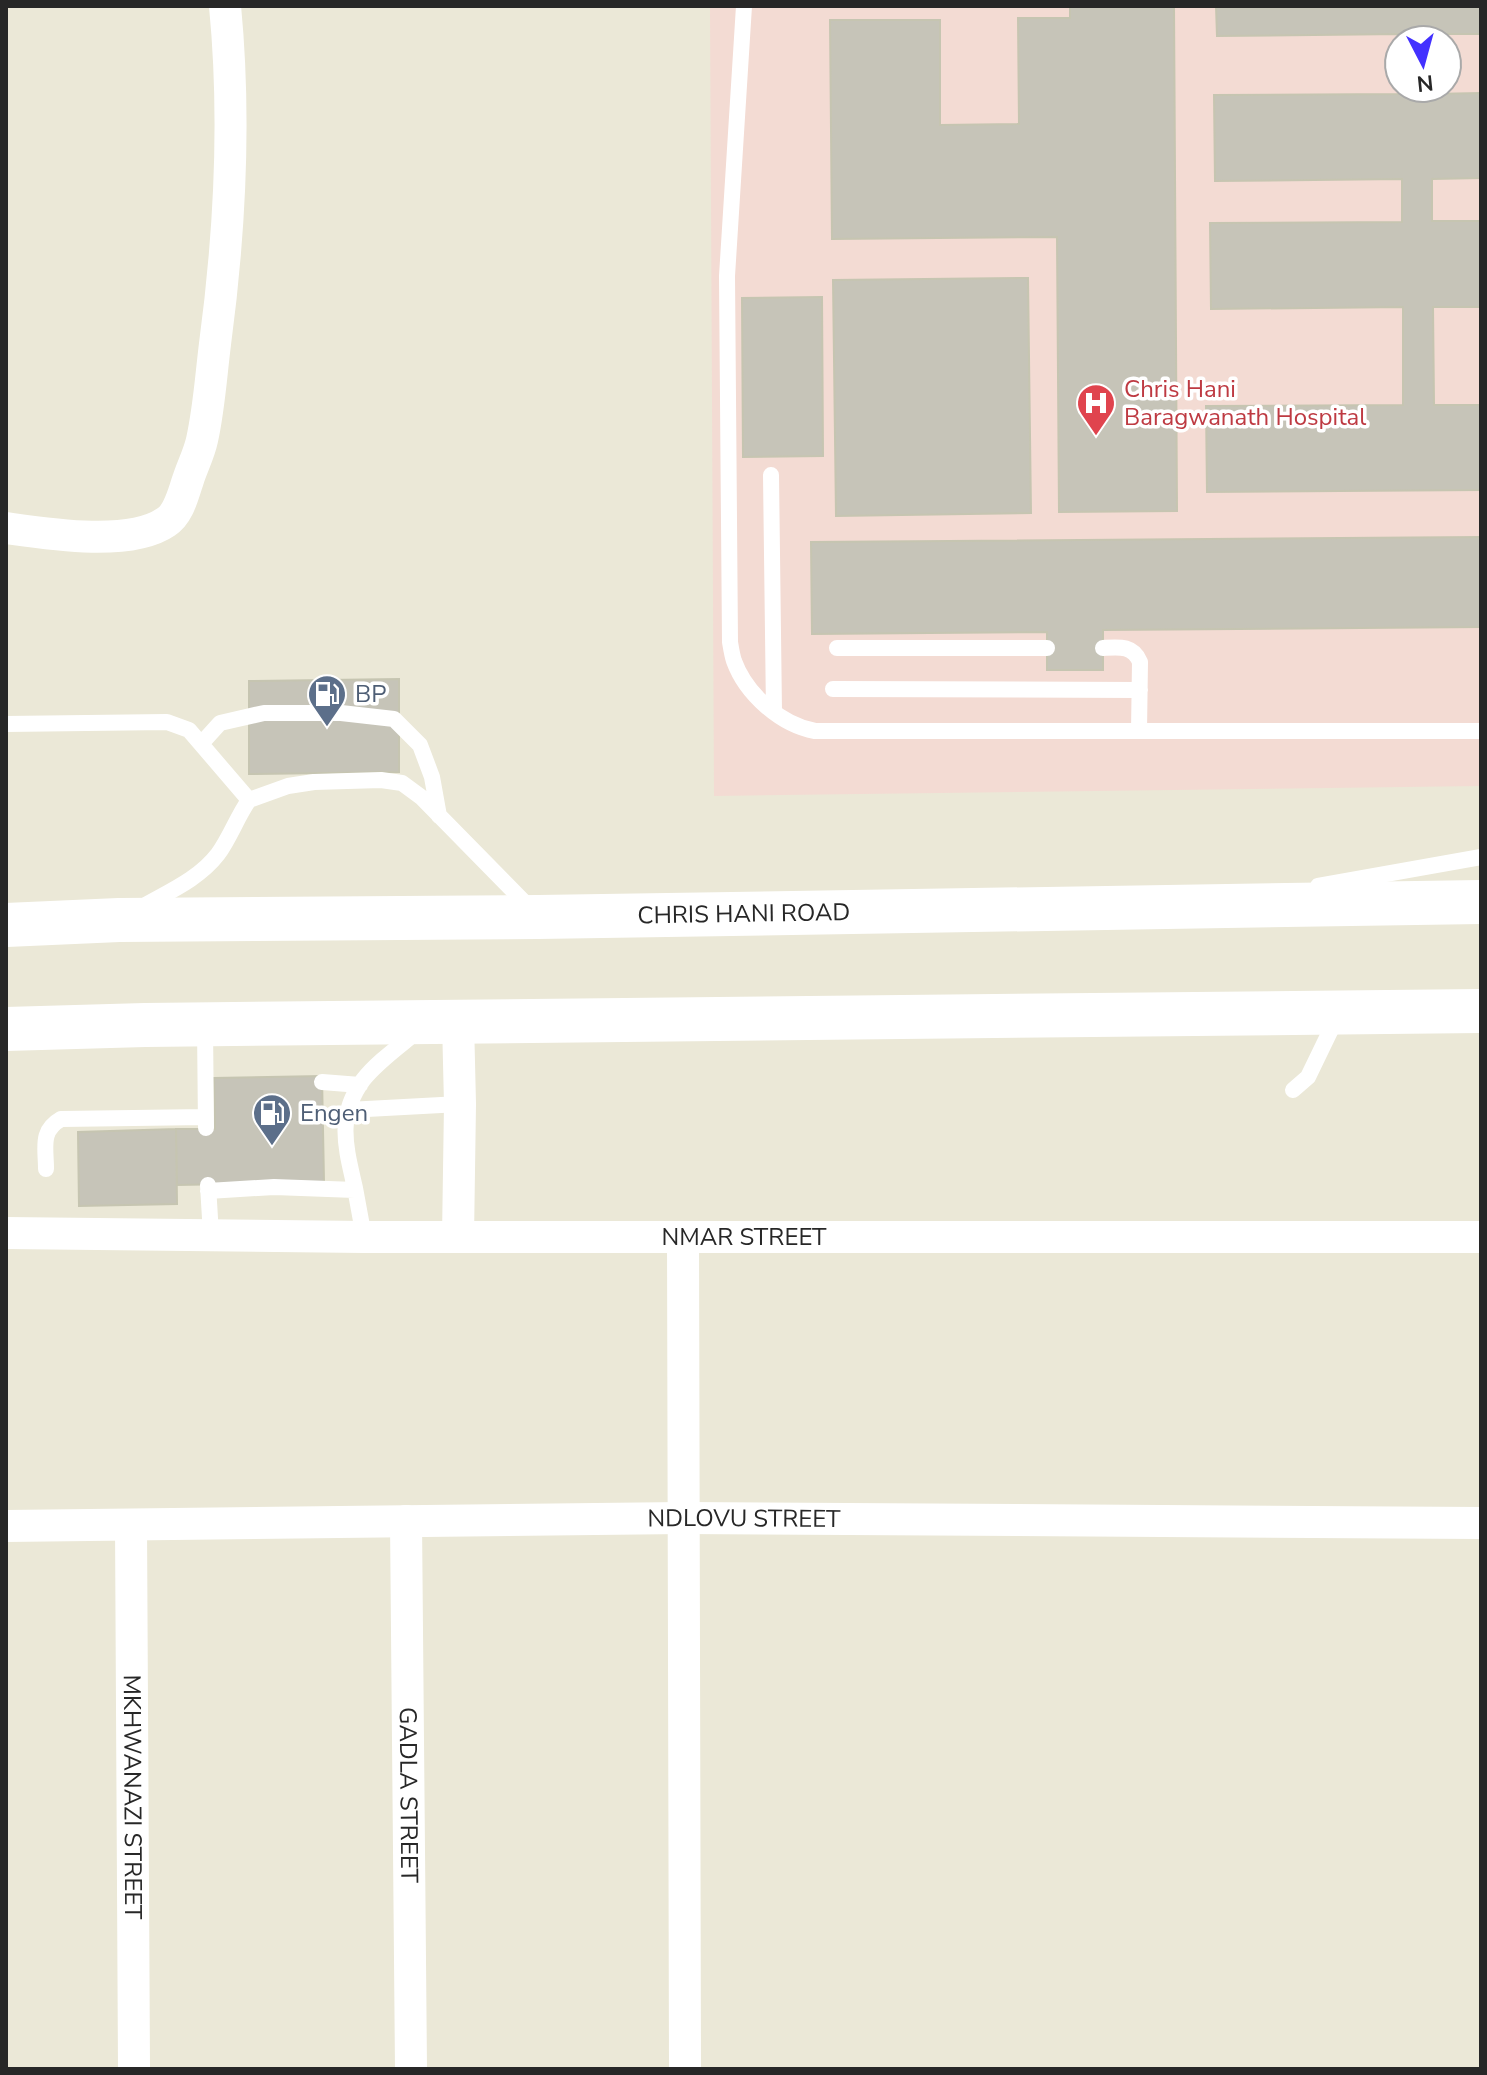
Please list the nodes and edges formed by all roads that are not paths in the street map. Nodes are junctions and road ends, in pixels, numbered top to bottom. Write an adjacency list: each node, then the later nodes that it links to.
1 (225, 6): 4 (street)
2 (744, 6): 10 (lane)
3 (771, 475): 10 (lane)
4 (6, 528)
5 (837, 648): 6 (lane)
6 (1047, 648)
7 (1103, 648): 9 (lane)
8 (833, 689): 9 (lane)
9 (1140, 690): 12 (lane)
10 (774, 712): 12 (lane)
11 (6, 724): 14 (lane)
12 (1139, 731): 13 (lane)
13 (1481, 731)
14 (201, 744): 15 (lane); 16 (lane)
15 (249, 800): 16 (lane); 21 (lane)
16 (439, 817): 20 (lane)
17 (1481, 857): 19 (lane)
18 (1481, 902): 19 (main road, CHRIS HANI ROAD)
19 (1206, 905): 20 (main road, CHRIS HANI ROAD)
20 (538, 917): 21 (main road, CHRIS HANI ROAD)
21 (119, 920): 22 (main road, CHRIS HANI ROAD)
22 (15, 921)
23 (1481, 1011): 24 (main road)
24 (1339, 1013): 25 (main road); 30 (lane)
25 (443, 1022): 26 (main road); 29 (lane); 31 (street)
26 (205, 1024): 27 (main road); 33 (lane)
27 (6, 1029)
28 (322, 1082): 29 (lane)
29 (360, 1085): 32 (lane)
30 (1293, 1090)
31 (460, 1104): 32 (lane); 38 (street)
32 (348, 1110): 34 (lane)
33 (46, 1169)
34 (355, 1190): 36 (lane); 37 (lane)
35 (6, 1233): 36 (street, NMAR STREET)
36 (211, 1235): 37 (street, NMAR STREET)
37 (364, 1237): 38 (street, NMAR STREET)
38 (458, 1237): 39 (street, NMAR STREET)
39 (683, 1237): 40 (street, NMAR STREET); 41 (street)
40 (1481, 1237)
41 (683, 1518): 42 (street, NDLOVU STREET); 43 (street, NDLOVU STREET); 48 (street)
42 (406, 1521): 44 (street, NDLOVU STREET); 47 (street, GADLA STREET)
43 (1481, 1523)
44 (131, 1525): 45 (street, NDLOVU STREET); 46 (street, MKHWANAZI STREET)
45 (6, 1526)
46 (134, 2069)
47 (411, 2069)
48 (685, 2069)

